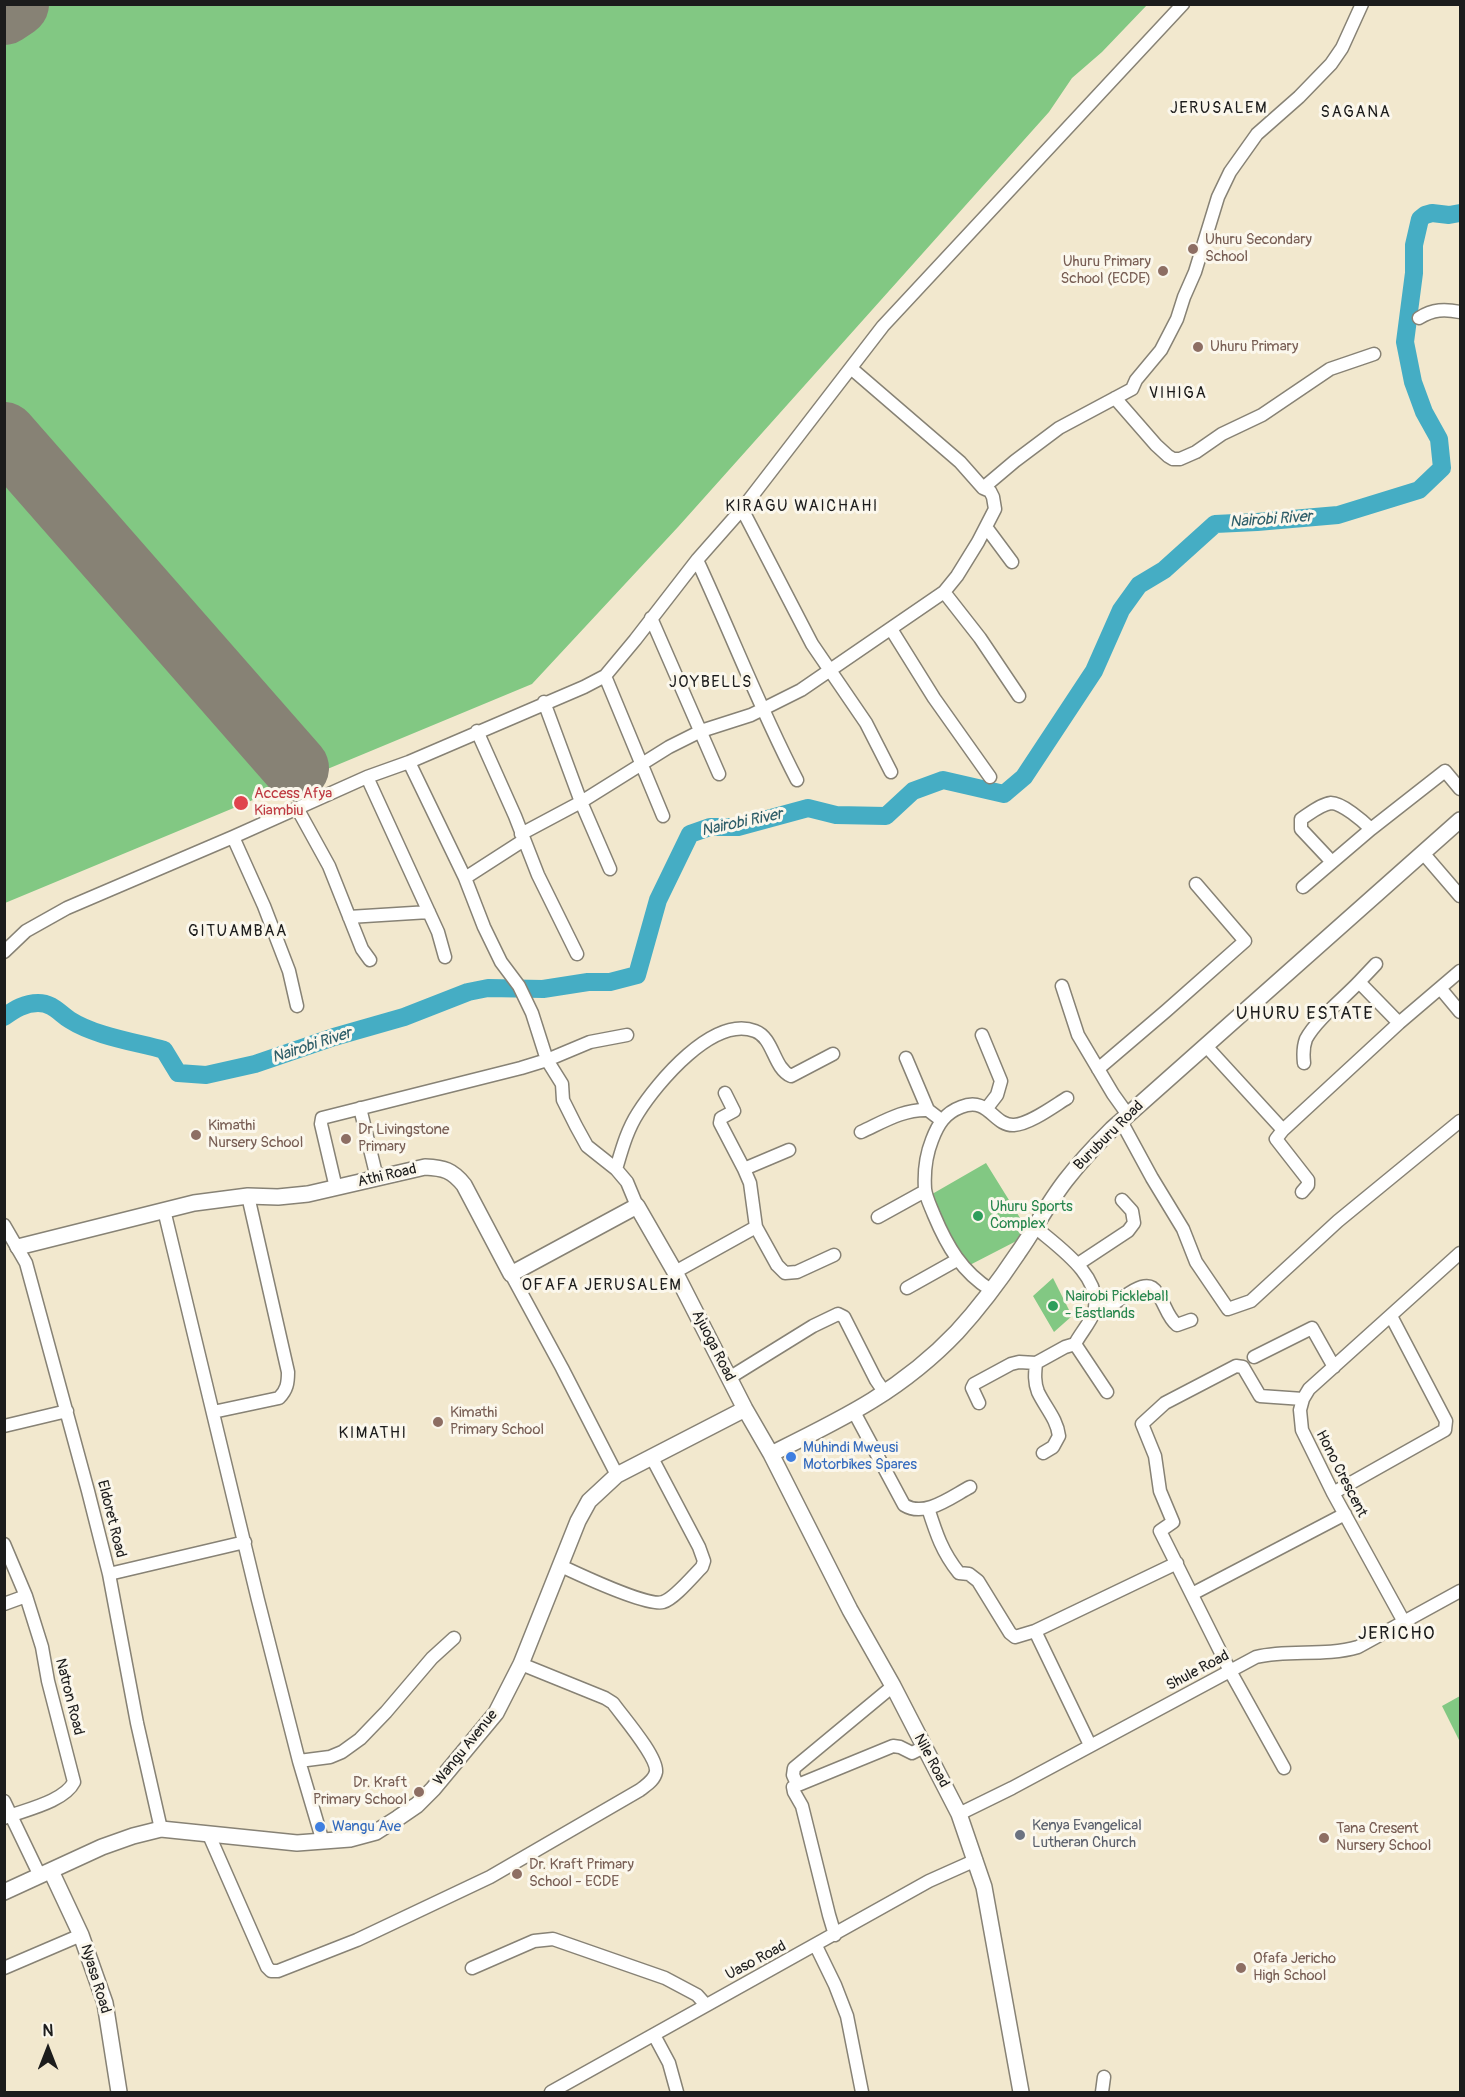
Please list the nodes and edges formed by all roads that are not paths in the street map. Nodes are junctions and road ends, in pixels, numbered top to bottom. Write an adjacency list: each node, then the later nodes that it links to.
1 (1183, 4): 6 (street)
2 (1362, 4): 7 (street)
3 (1461, 312): 4 (street)
4 (1419, 318)
5 (1374, 354): 7 (street)
6 (852, 369): 8 (street); 9 (street)
7 (1115, 398): 8 (street)
8 (983, 488): 10 (street)
9 (741, 509): 11 (street); 16 (street)
10 (986, 526): 12 (street); 13 (street)
11 (697, 560): 14 (street); 20 (street)
12 (1012, 562)
13 (945, 592): 15 (street); 18 (street)
14 (651, 618): 17 (street); 22 (street)
15 (891, 629): 16 (street); 28 (street)
16 (831, 670): 20 (street); 25 (street)
17 (605, 676): 19 (street); 24 (street)
18 (1018, 696)
19 (544, 702): 21 (street); 31 (street)
20 (761, 709): 22 (street); 29 (street)
21 (477, 731): 23 (street); 37 (street)
22 (702, 731): 24 (street); 26 (street)
23 (409, 762): 27 (street); 41 (street, Ajuoga Road)
24 (643, 765): 31 (street); 33 (street)
25 (891, 772)
26 (719, 774)
27 (367, 777): 32 (street); 45 (street)
28 (990, 777)
29 (797, 780)
30 (1461, 789): 35 (street)
31 (581, 802): 37 (street); 40 (street)
32 (297, 808): 36 (street); 46 (street)
33 (663, 816)
34 (1461, 820): 38 (street, Buruburu Road)
35 (1371, 829): 39 (street); 39 (street)
36 (233, 837): 47 (street); 56 (street)
37 (522, 837): 41 (street); 48 (street)
38 (1423, 853): 44 (street); 61 (street, Buruburu Road)
39 (1332, 862): 43 (street)
40 (610, 869)
41 (465, 878): 64 (street, Ajuoga Road)
42 (1196, 884): 66 (street)
43 (1303, 887)
44 (1461, 896)
45 (429, 912): 46 (street); 49 (street)
46 (349, 917): 50 (street)
47 (4, 952)
48 (577, 954)
49 (445, 957)
50 (370, 960)
51 (1376, 964): 53 (street)
52 (1461, 971): 55 (street)
53 (1359, 982): 58 (street); 65 (street)
54 (1062, 986): 66 (street)
55 (1440, 988): 57 (street); 58 (street)
56 (297, 1006)
57 (1461, 1012)
58 (1399, 1023): 75 (street)
59 (627, 1035): 64 (street)
60 (982, 1035): 70 (street)
61 (1206, 1046): 72 (street, Buruburu Road); 75 (street)
62 (833, 1054): 79 (street)
63 (906, 1058): 71 (street)
64 (547, 1060): 69 (street); 79 (street, Ajuoga Road)
65 (1304, 1063)
66 (1098, 1069): 72 (street)
67 (725, 1093): 78 (street)
68 (1067, 1098): 70 (street)
69 (360, 1108): 80 (street); 81 (street)
70 (987, 1108): 73 (street)
71 (928, 1110): 73 (street); 76 (street)
72 (1125, 1118): 74 (street); 91 (street, Buruburu Road)
73 (941, 1120): 82 (street)
74 (1461, 1121)
75 (1283, 1130): 83 (street)
76 (861, 1132)
77 (789, 1150): 78 (street)
78 (744, 1168): 90 (street)
79 (616, 1169): 86 (street, Ajuoga Road)
80 (377, 1178): 81 (street, Athi Road); 98 (street, Athi Road)
81 (336, 1188): 84 (street, Athi Road)
82 (925, 1191): 88 (street); 95 (street)
83 (1302, 1192)
84 (248, 1196): 87 (street, Athi Road); 115 (street)
85 (1122, 1200): 96 (street)
86 (637, 1206): 97 (street, Ajuoga Road); 98 (street)
87 (164, 1210): 92 (street, Athi Road); 115 (street)
88 (878, 1217)
89 (4, 1225): 92 (street, Eldoret Road)
90 (756, 1227): 94 (street); 97 (street)
91 (1035, 1227): 96 (street); 100 (street, Buruburu Road)
92 (18, 1247): 114 (street, Eldoret Road)
93 (1461, 1253): 102 (street)
94 (834, 1255)
95 (957, 1260): 99 (street); 100 (street)
96 (1078, 1264): 101 (street)
97 (675, 1272): 108 (street, Ajuoga Road)
98 (511, 1274): 121 (street, Athi Road)
99 (907, 1288)
100 (991, 1290): 110 (street, Buruburu Road)
101 (1094, 1311): 103 (street); 104 (street)
102 (1391, 1316): 107 (street); 123 (street)
103 (1191, 1320)
104 (1075, 1344): 106 (street); 109 (street)
105 (1254, 1357): 107 (street)
106 (1035, 1363): 112 (street); 118 (street)
107 (1334, 1367): 111 (street)
108 (729, 1378): 110 (street); 113 (street, Ajuoga Road)
109 (1107, 1392)
110 (885, 1393): 116 (street, Buruburu Road)
111 (1303, 1399): 123 (street, Hono Crescent); 128 (street)
112 (979, 1402)
113 (745, 1409): 119 (street, Ajuoga Road); 120 (street, Wangu Avenue)
114 (67, 1411): 117 (street); 130 (street, Eldoret Road)
115 (213, 1412): 126 (street)
116 (854, 1412): 119 (street, Buruburu Road); 124 (street)
117 (4, 1426)
118 (1042, 1453)
119 (771, 1454): 140 (street, Nile Road)
120 (652, 1458): 121 (street, Wangu Avenue); 129 (street)
121 (617, 1475): 129 (street, Wangu Avenue)
122 (970, 1487): 124 (street)
123 (1333, 1493): 125 (street, Hono Crescent)
124 (928, 1508): 136 (street)
125 (1345, 1514): 132 (street); 135 (street, Hono Crescent)
126 (245, 1542): 130 (street); 143 (street)
127 (4, 1544): 133 (street, Natron Road)
128 (1177, 1563): 132 (street); 136 (street)
129 (561, 1566): 138 (street, Wangu Avenue)
130 (109, 1574): 149 (street, Eldoret Road)
131 (1461, 1591): 135 (street, Shule Road)
132 (1192, 1594): 139 (street)
133 (26, 1596): 134 (street); 148 (street, Natron Road)
134 (4, 1605)
135 (1404, 1622): 139 (street, Shule Road)
136 (1035, 1631): 141 (street)
137 (454, 1638): 143 (street)
138 (521, 1664): 150 (street); 151 (street, Wangu Avenue)
139 (1230, 1671): 141 (street, Shule Road); 144 (street)
140 (893, 1686): 142 (street, Nile Road); 145 (street)
141 (1090, 1745): 147 (street, Shule Road)
142 (924, 1747): 145 (street); 147 (street, Nile Road)
143 (299, 1761): 151 (street)
144 (1284, 1768)
145 (797, 1784): 156 (street)
146 (4, 1801): 148 (street)
147 (959, 1814): 152 (street, Nile Road)
148 (8, 1817): 153 (street)
149 (161, 1829): 150 (street, Wangu Avenue); 153 (street, Wangu Avenue)
150 (209, 1835): 151 (street, Wangu Avenue)
151 (323, 1842)
152 (976, 1860): 156 (street, Uaso Road); 166 (street, Nile Road)
153 (46, 1874): 154 (street, Wangu Avenue); 155 (street, Nyasa Road)
154 (4, 1892)
155 (81, 1935): 158 (street); 162 (street, Nyasa Road)
156 (836, 1935): 157 (street, Uaso Road)
157 (816, 1946): 160 (street, Uaso Road); 165 (street)
158 (4, 1968)
159 (472, 1968): 160 (street)
160 (706, 2005): 161 (street, Uaso Road)
161 (654, 2035): 163 (street, Uaso Road); 164 (street)
162 (119, 2092)
163 (551, 2092)
164 (677, 2092)
165 (862, 2092)
166 (1021, 2092)

